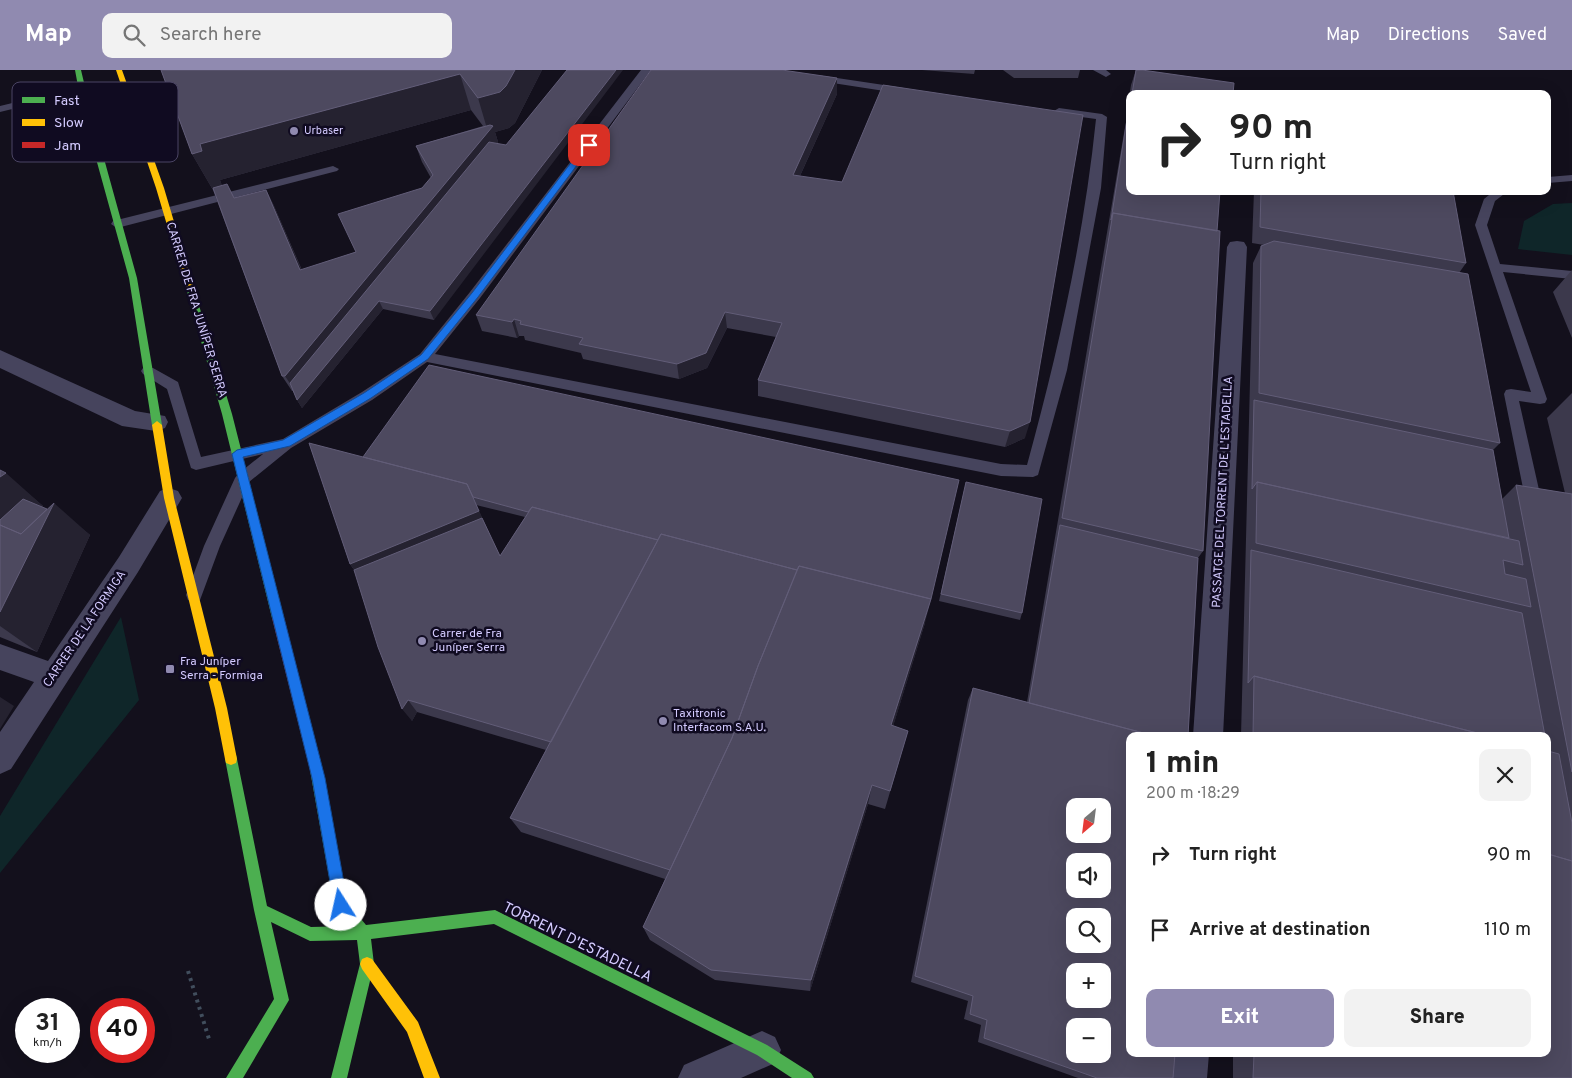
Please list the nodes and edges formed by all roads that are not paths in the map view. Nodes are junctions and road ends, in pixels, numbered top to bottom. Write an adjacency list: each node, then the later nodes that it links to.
1 (119, 70): 4 (street, CARRER DE FRA JUNÍPER SERRA)
2 (646, 70): 18 (lane)
3 (806, 77): 5 (lane)
4 (123, 82)
5 (917, 93)
6 (1043, 109): 18 (lane)
7 (101, 162): 14 (street)
8 (149, 162): 13 (street, CARRER DE FRA JUNÍPER SERRA)
9 (333, 169): 13 (lane)
10 (1572, 178): 11 (lane)
11 (1551, 180)
12 (1496, 195): 16 (lane)
13 (166, 212): 14 (lane); 23 (street, CARRER DE FRA JUNÍPER SERRA)
14 (117, 224): 20 (street)
15 (1237, 247): 30 (street, PASSATGE DEL TORRENT DE L'ESTADELLA)
16 (1495, 267): 17 (lane); 26 (lane)
17 (1572, 275)
18 (425, 357): 22 (lane)
19 (0, 358): 21 (street)
20 (148, 370): 21 (street); 23 (lane)
21 (156, 422): 25 (street)
22 (286, 444): 23 (lane); 24 (lane)
23 (237, 454): 24 (street, CARRER DE FRA JUNÍPER SERRA)
24 (243, 478): 27 (lane); 33 (street, CARRER DE FRA JUNÍPER SERRA)
25 (169, 498): 27 (street); 29 (street, CARRER DE LA FORMIGA)
26 (1534, 503)
27 (193, 596): 32 (street)
28 (0, 657): 29 (street)
29 (53, 676): 31 (street, CARRER DE LA FORMIGA)
30 (1208, 732)
31 (0, 759)
32 (261, 910): 33 (street, TORRENT D'ESTADELLA); 37 (street)
33 (363, 933): 34 (street); 35 (street, TORRENT D'ESTADELLA)
34 (367, 964): 38 (street); 39 (street)
35 (762, 1050): 40 (street); 41 (street, TORRENT D'ESTADELLA)
36 (1190, 1057): 42 (street)
37 (234, 1078)
38 (339, 1078)
39 (432, 1078)
40 (697, 1078)
41 (806, 1078)
42 (1188, 1078)

